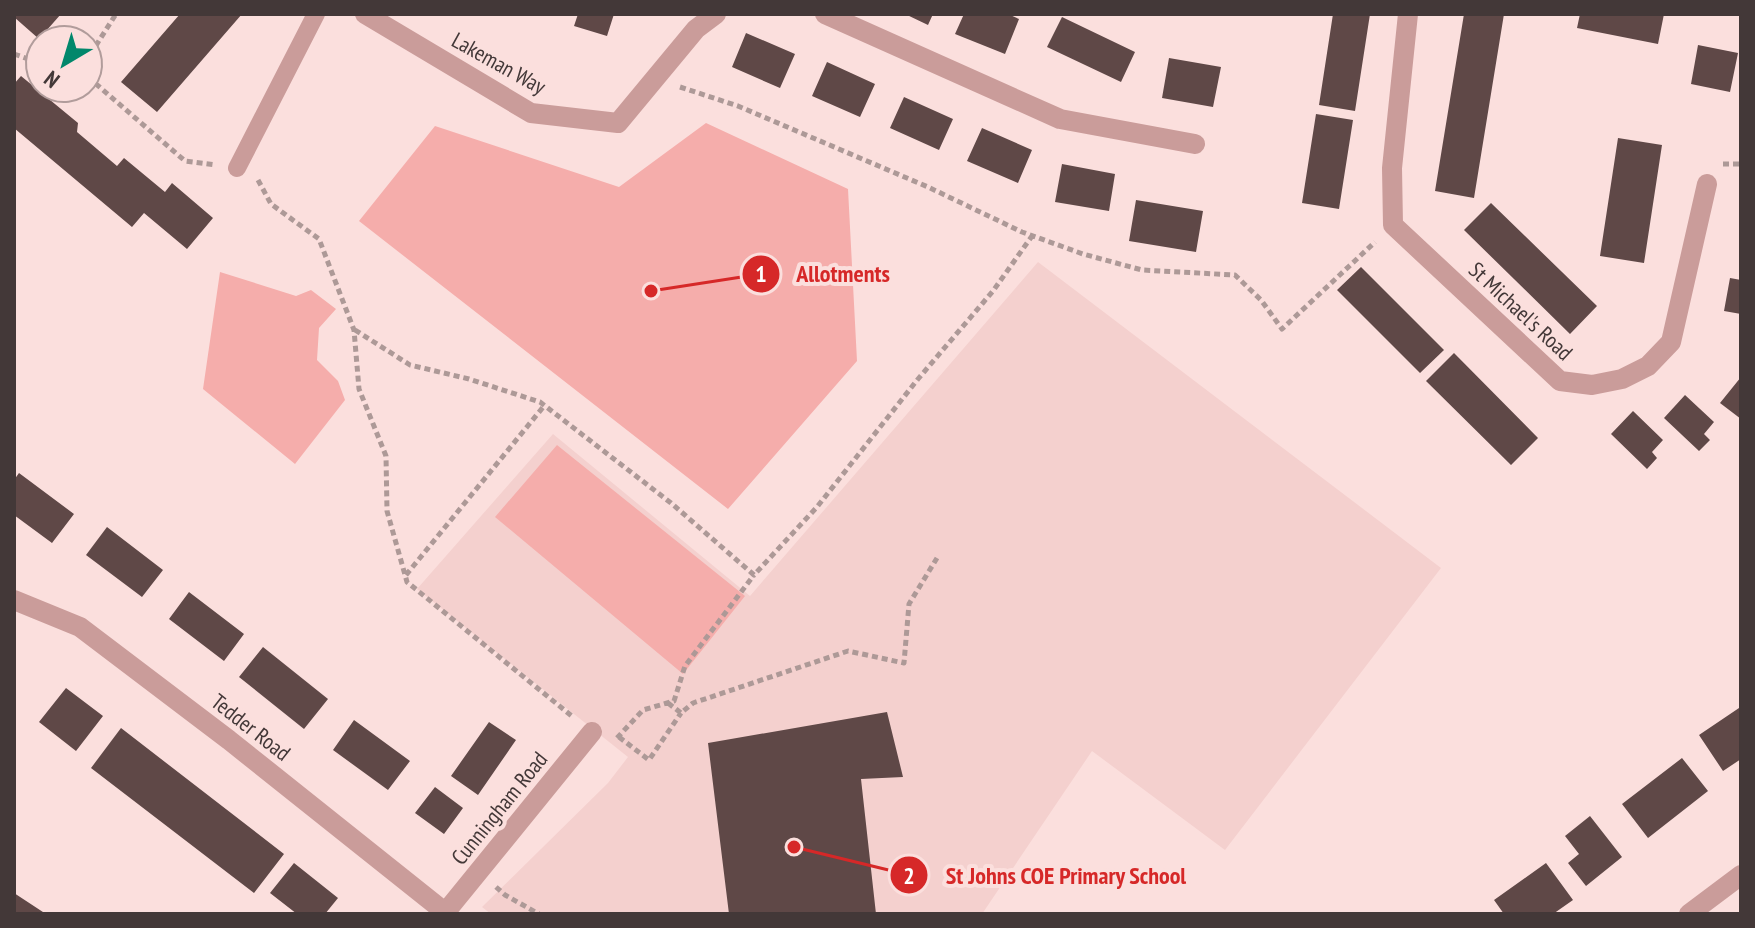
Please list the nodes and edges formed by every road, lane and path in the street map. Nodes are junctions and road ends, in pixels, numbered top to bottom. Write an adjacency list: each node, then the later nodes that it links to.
1 (116, 14): 7 (path)
2 (316, 14): 11 (lane)
3 (365, 14): 8 (street, Lakeman Way)
4 (716, 14): 8 (street, Lakeman Way)
5 (825, 14): 10 (street)
6 (1408, 14): 13 (street)
7 (104, 34)
8 (652, 82): 14 (path)
9 (104, 91): 11 (path)
10 (1195, 144)
11 (237, 168): 15 (path)
12 (1707, 184): 13 (street, St Michael's Road)
13 (1393, 225): 14 (path)
14 (1032, 236): 18 (path)
15 (354, 330): 16 (path); 19 (path)
16 (544, 406): 18 (path); 19 (path)
17 (937, 558): 22 (path)
18 (754, 575): 21 (path)
19 (405, 576): 23 (path)
20 (14, 600): 27 (street, Tedder Road)
21 (668, 703): 22 (path); 24 (path)
22 (681, 713): 24 (path)
23 (592, 732): 24 (path); 25 (street, Cunningham Road)
24 (619, 737)
25 (478, 872): 27 (street, Cunningham Road); 28 (path)
26 (1741, 875): 29 (street)
27 (445, 913)
28 (539, 914)
29 (1689, 914)

